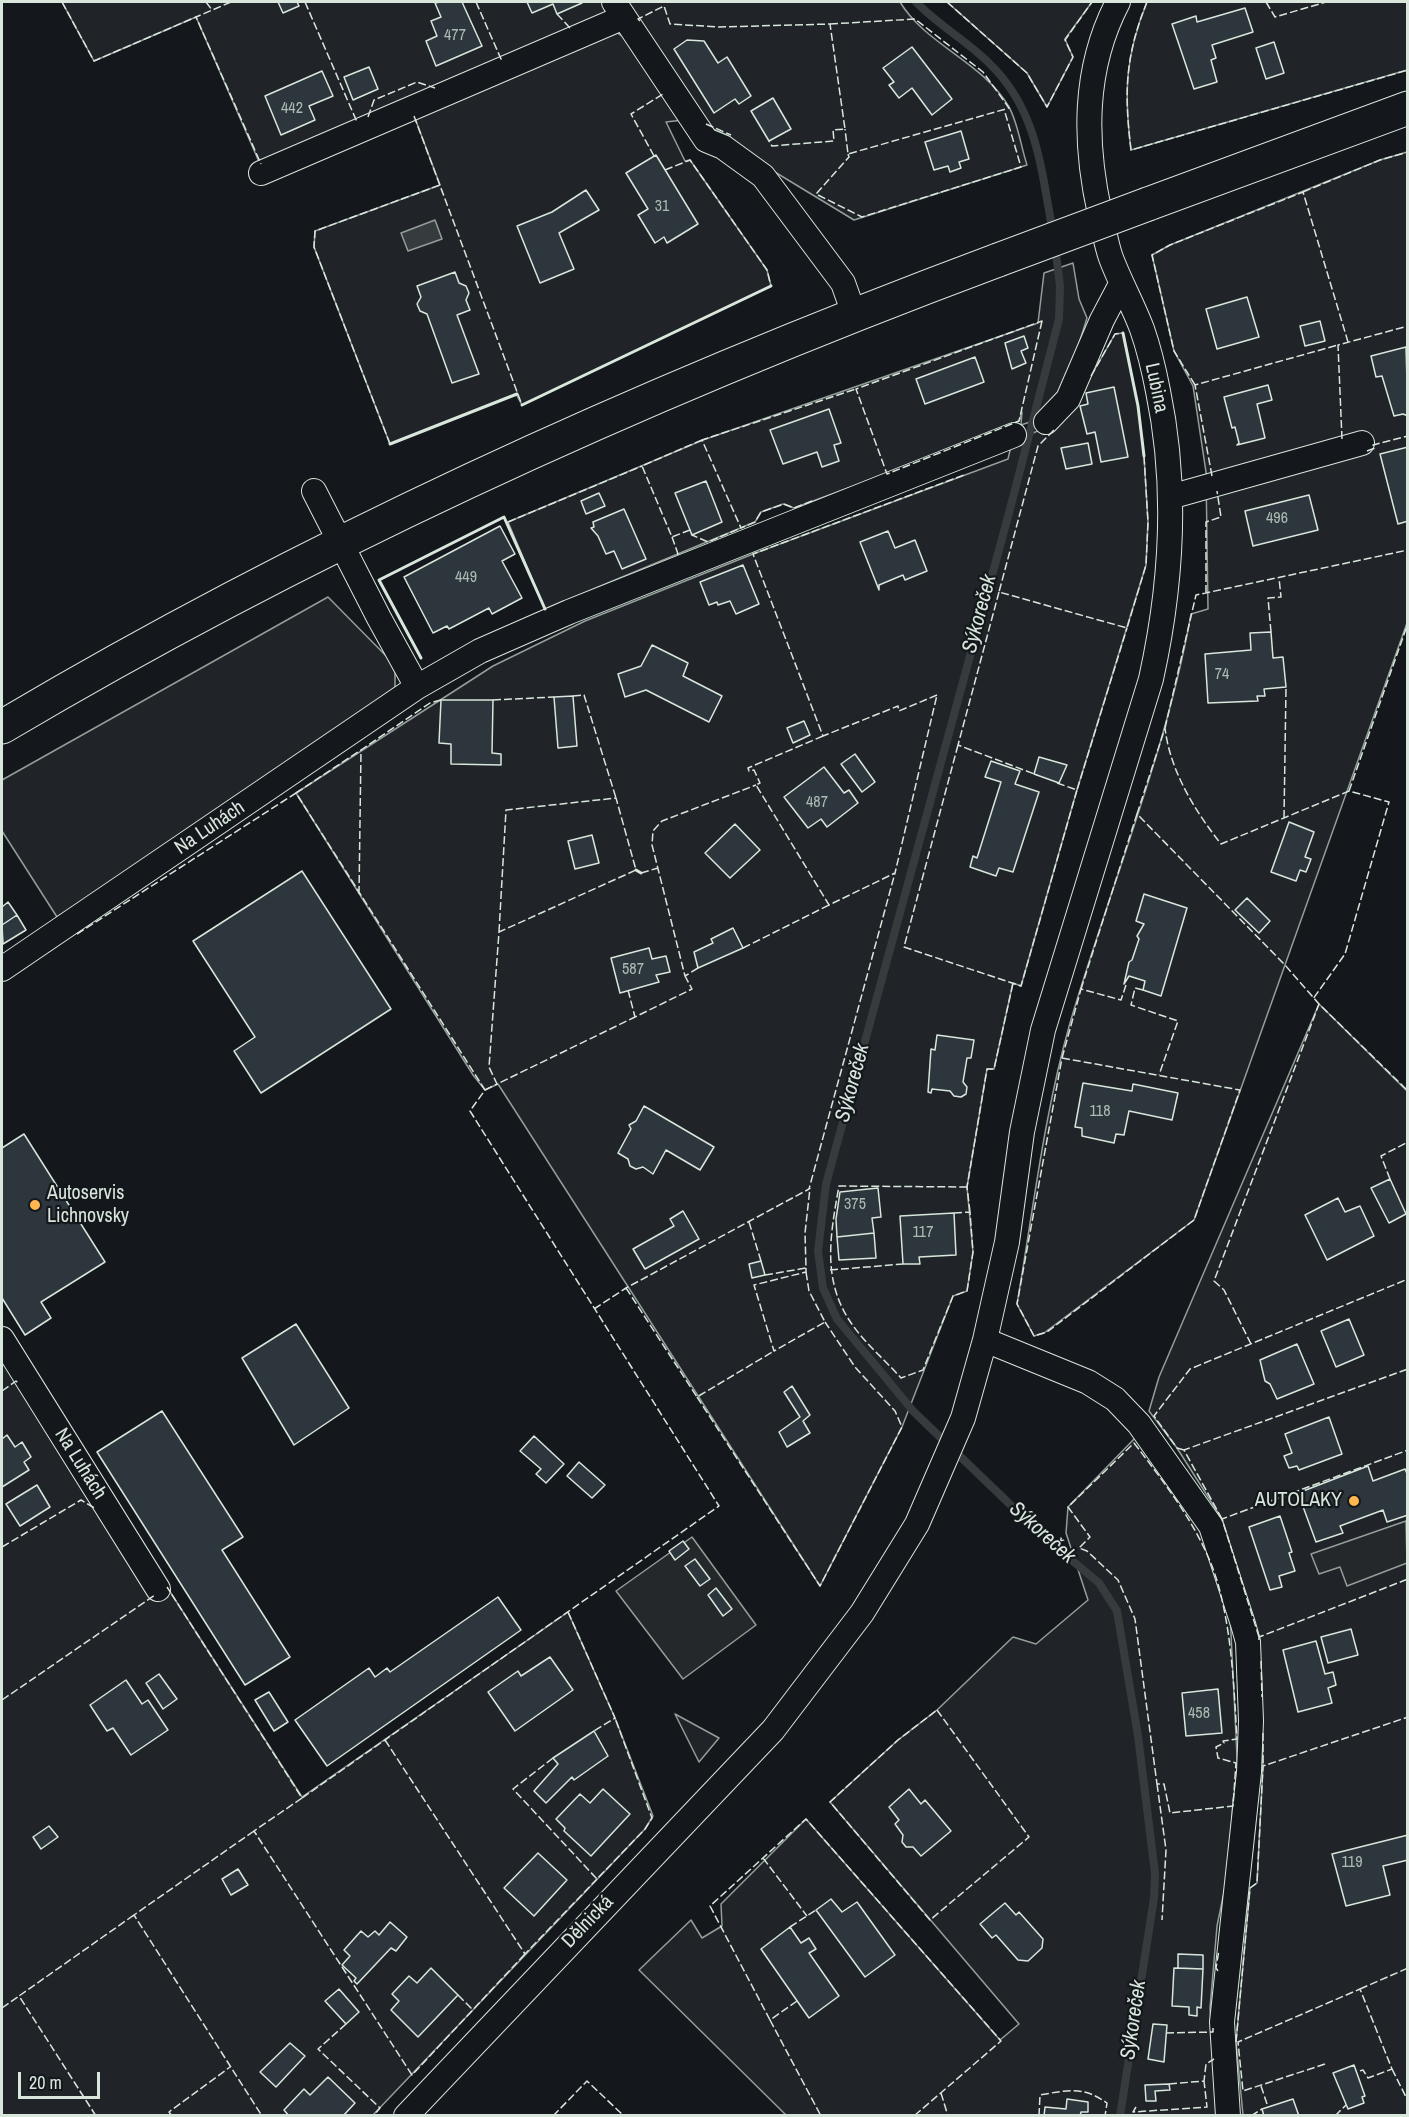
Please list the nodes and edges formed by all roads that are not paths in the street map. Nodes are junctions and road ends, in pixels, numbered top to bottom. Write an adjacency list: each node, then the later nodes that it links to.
1 (1118, 2): 5 (street, Lubina)
2 (619, 9): 4 (street); 6 (street)
3 (1407, 108): 6 (main road, bridge)
4 (261, 172)
5 (1121, 284): 7 (street); 11 (street, Lubina)
6 (854, 314): 12 (main road)
7 (1046, 422)
8 (1014, 435): 13 (street, Na Luhách)
9 (1362, 443): 11 (street)
10 (314, 491): 12 (street)
11 (1170, 497): 17 (street, Lubina)
12 (341, 542): 13 (street); 14 (main road)
13 (417, 687): 15 (street, Na Luhách)
14 (2, 727)
15 (2, 969)
16 (2, 1340): 18 (street, Na Luhách)
17 (985, 1340): 19 (street, Dělnická); 20 (street)
18 (158, 1589)
19 (406, 2115)
20 (1228, 2115)

